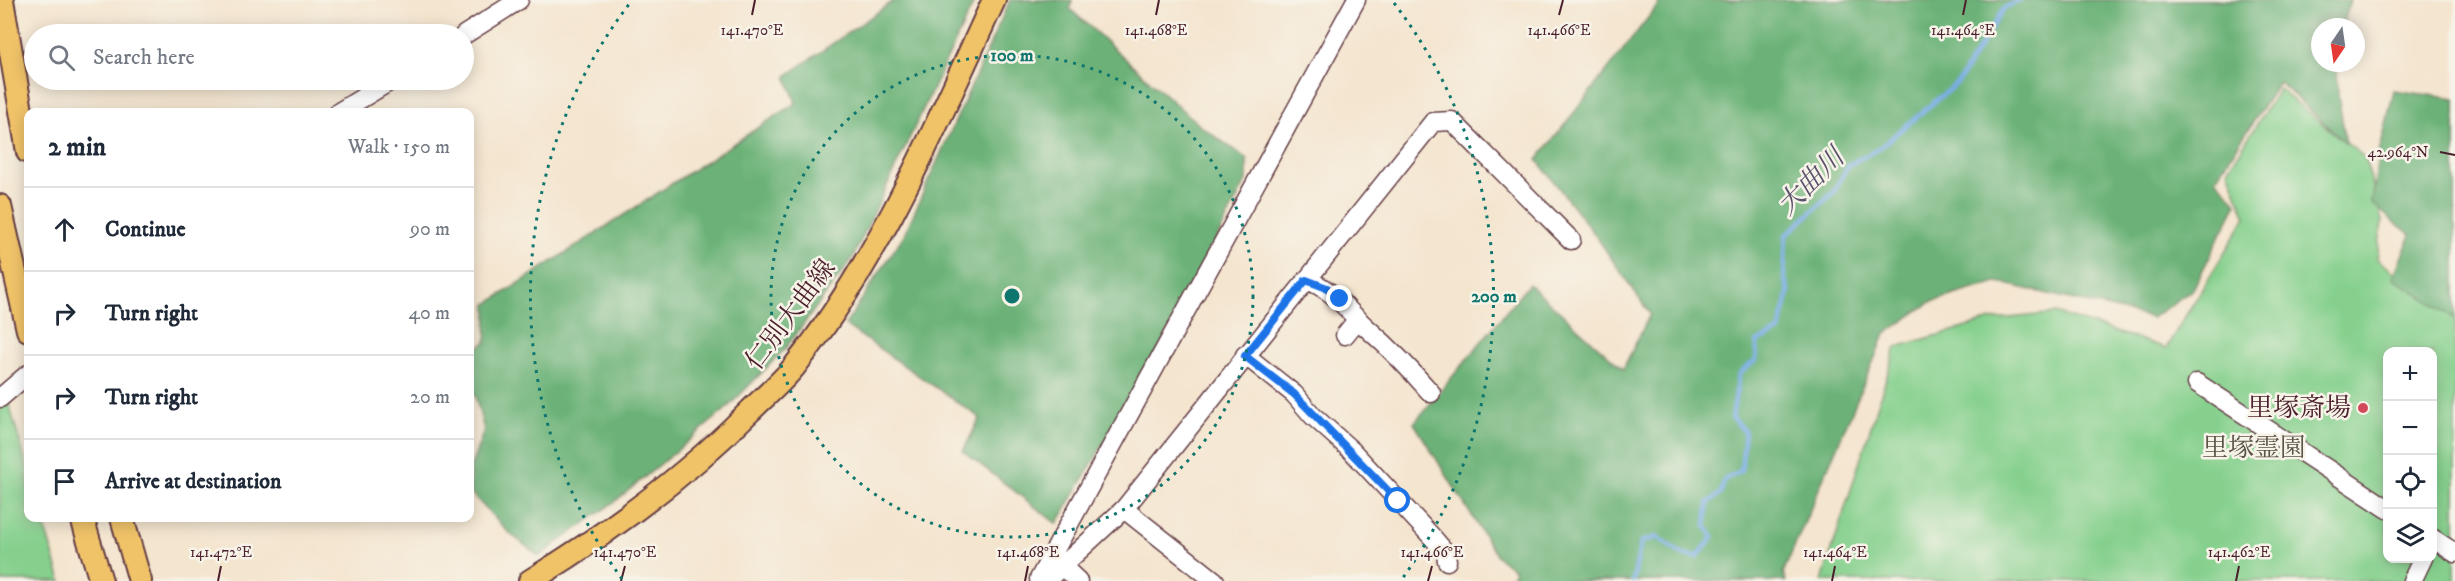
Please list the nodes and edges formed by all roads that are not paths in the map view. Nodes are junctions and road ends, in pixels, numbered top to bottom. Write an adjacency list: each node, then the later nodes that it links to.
1 (2, 0): 8 (main road)
2 (519, 0): 5 (street)
3 (994, 0): 31 (main road, 仁別大曲線)
4 (1356, 0): 32 (street)
5 (474, 29)
6 (375, 90): 7 (street)
7 (346, 108)
8 (24, 129)
9 (0, 206): 12 (main road)
10 (1571, 240): 11 (street)
11 (1306, 280): 13 (street); 15 (street)
12 (24, 312)
13 (1358, 319): 14 (street); 18 (street)
14 (1345, 335)
15 (1245, 356): 21 (street); 26 (street)
16 (24, 377): 19 (street)
17 (2197, 383): 20 (street)
18 (1431, 393)
19 (0, 398)
20 (2383, 506)
21 (1124, 509): 28 (street); 35 (street)
22 (83, 522): 29 (main road)
23 (123, 522): 30 (main road)
24 (2437, 542): 25 (street)
25 (2455, 553)
26 (1447, 561)
27 (2421, 563): 36 (street)
28 (1062, 566): 33 (street); 34 (street)
29 (101, 581)
30 (140, 581)
31 (530, 581)
32 (1039, 581)
33 (1046, 581)
34 (1078, 581)
35 (1215, 581)
36 (2412, 581)

